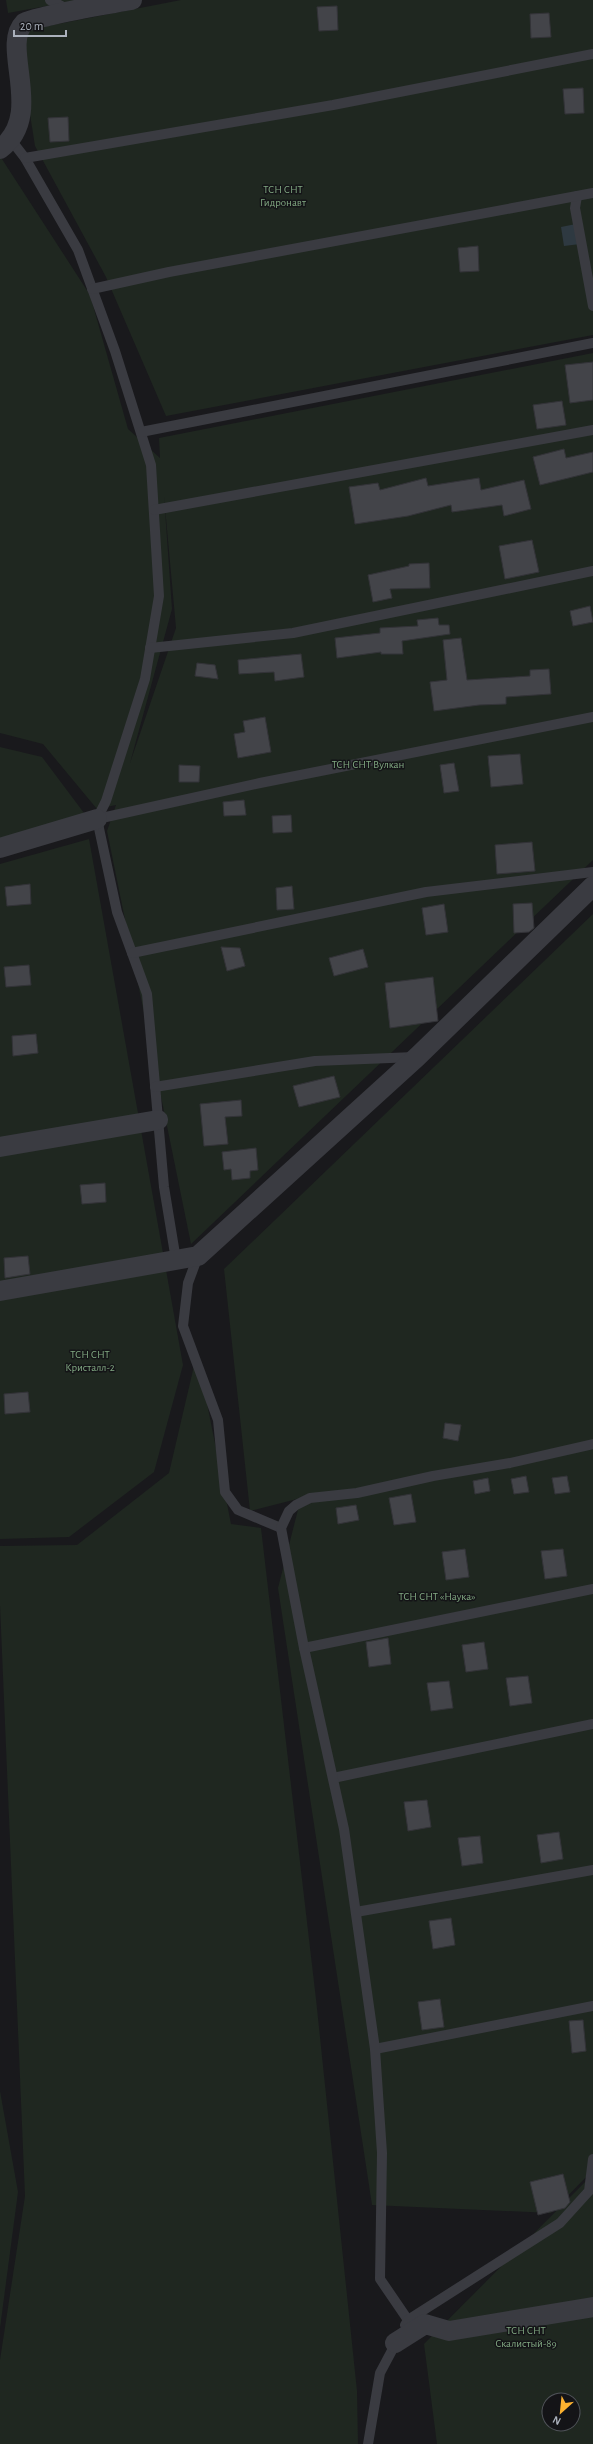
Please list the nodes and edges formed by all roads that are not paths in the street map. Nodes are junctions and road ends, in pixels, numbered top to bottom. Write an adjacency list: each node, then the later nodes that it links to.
1 (50, 0): 3 (lane)
2 (132, 0): 3 (street)
3 (71, 11): 5 (street)
4 (593, 54): 6 (lane)
5 (6, 144): 6 (lane)
6 (25, 158): 9 (lane)
7 (593, 193): 8 (lane)
8 (577, 196): 9 (lane); 10 (lane)
9 (92, 289): 13 (lane)
10 (593, 306)
11 (593, 343): 13 (lane)
12 (593, 430): 14 (lane)
13 (141, 432): 14 (lane)
14 (154, 510): 16 (lane)
15 (593, 571): 16 (lane)
16 (150, 648): 18 (lane)
17 (593, 717): 18 (lane)
18 (97, 819): 19 (street); 22 (lane)
19 (0, 848)
20 (593, 872): 22 (lane)
21 (593, 886): 23 (street)
22 (132, 953): 24 (lane)
23 (417, 1057): 24 (lane); 27 (street)
24 (155, 1087): 25 (lane)
25 (158, 1120): 26 (street); 28 (lane)
26 (0, 1147)
27 (198, 1256): 28 (street); 31 (lane)
28 (176, 1260): 29 (street)
29 (0, 1291)
30 (593, 1444): 31 (lane)
31 (281, 1528): 33 (lane)
32 (593, 1590): 33 (lane)
33 (304, 1648): 35 (lane)
34 (593, 1724): 35 (lane)
35 (333, 1778): 37 (lane)
36 (593, 1870): 37 (lane)
37 (356, 1912): 39 (lane)
38 (593, 2006): 39 (lane)
39 (375, 2049): 42 (lane)
40 (593, 2159): 42 (lane)
41 (593, 2308): 43 (street)
42 (408, 2320): 43 (lane)
43 (395, 2343): 44 (lane)
44 (368, 2444)

